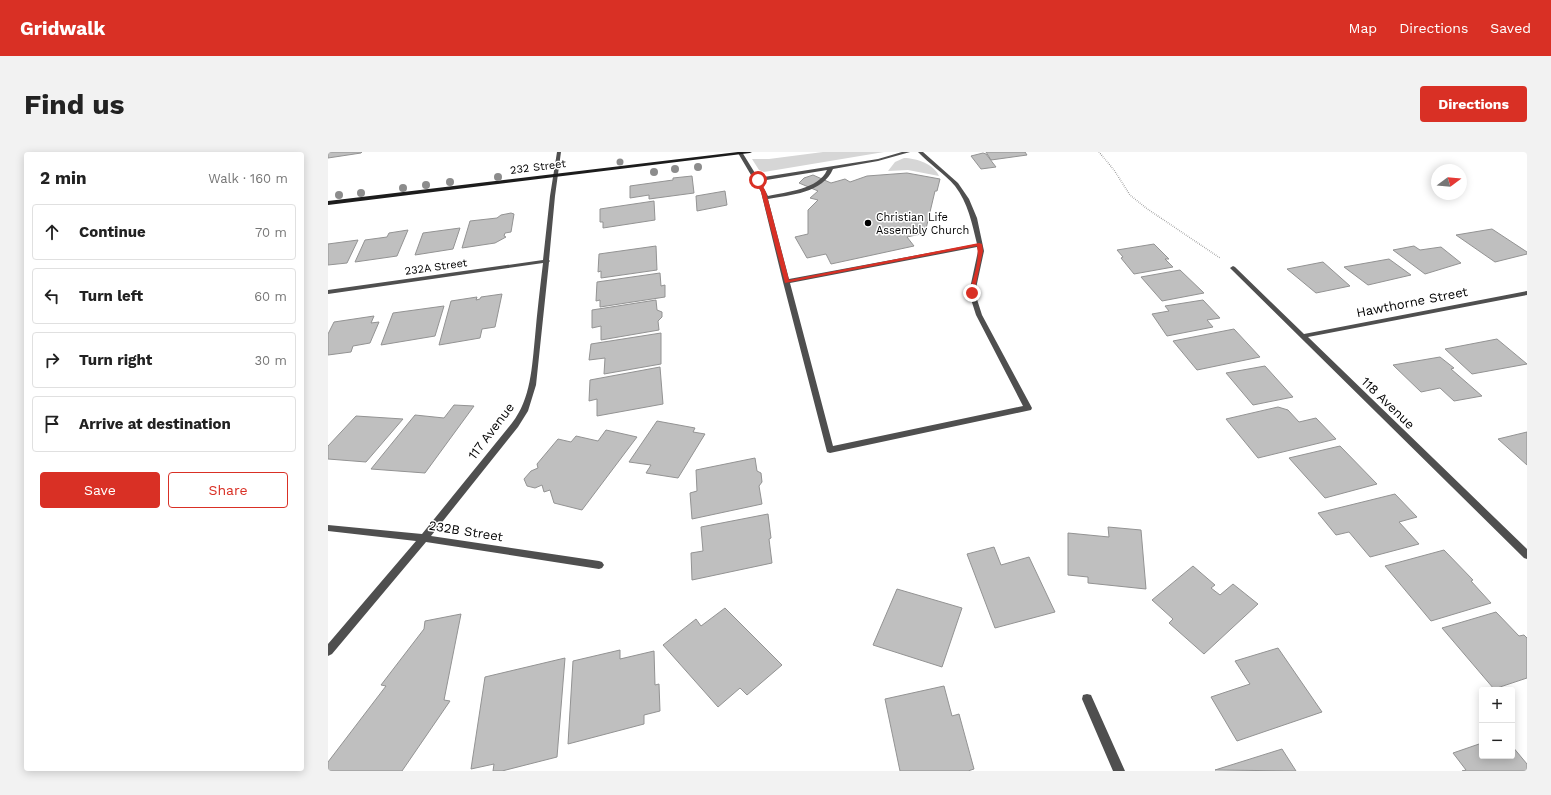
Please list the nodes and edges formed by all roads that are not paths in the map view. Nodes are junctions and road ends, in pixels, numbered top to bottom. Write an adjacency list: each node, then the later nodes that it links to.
1 (558, 152): 7 (street, 117 Avenue)
2 (750, 152): 5 (main road, 232 Street)
3 (908, 152): 6 (street)
4 (920, 152): 11 (street)
5 (740, 153): 7 (main road, 232 Street); 8 (street)
6 (831, 168): 8 (street); 9 (street)
7 (555, 176): 10 (main road, 232 Street); 12 (street, 117 Avenue)
8 (758, 180): 9 (street)
9 (765, 198): 14 (street)
10 (328, 203)
11 (979, 244): 14 (street); 14 (street)
12 (547, 261): 15 (street, 232A Street); 19 (street, 117 Avenue)
13 (1233, 268): 17 (street, 118 Avenue)
14 (786, 282)
15 (328, 292)
16 (1527, 293): 17 (street, Hawthorne Street)
17 (1302, 336): 20 (street, 118 Avenue)
18 (328, 528): 19 (street, 232B Street)
19 (424, 538): 21 (street, 232B Street); 22 (street, 117 Avenue)
20 (1527, 555)
21 (599, 565)
22 (328, 651)
23 (1087, 699): 24 (street)
24 (1119, 771)

